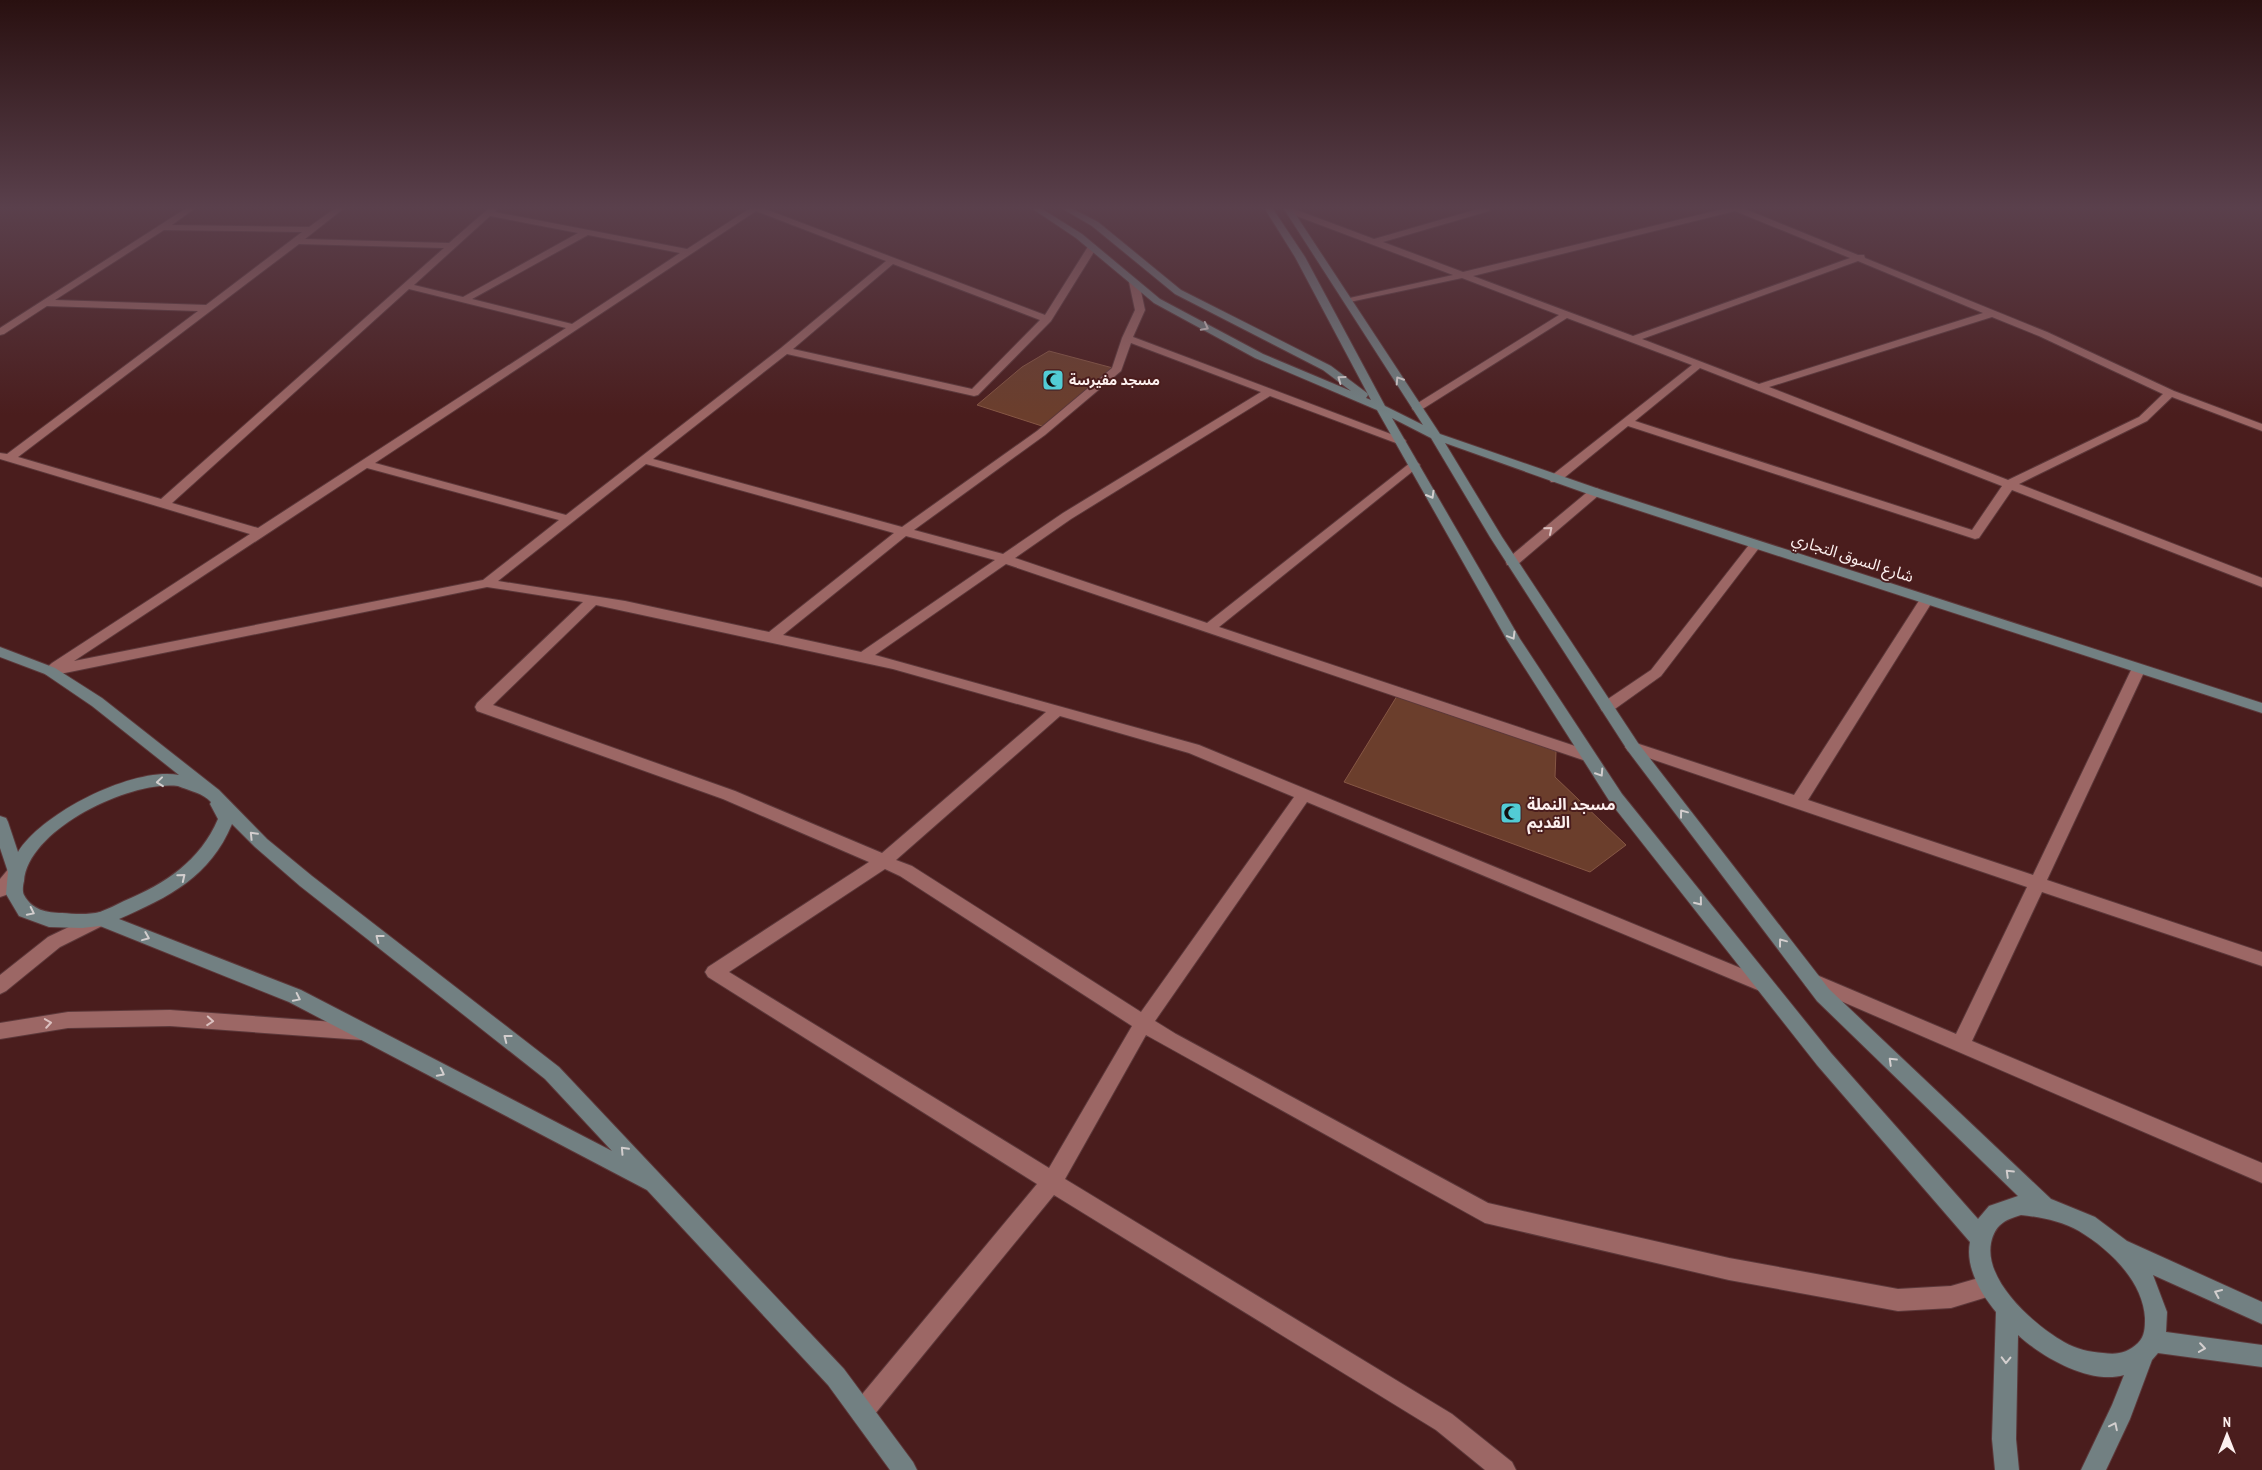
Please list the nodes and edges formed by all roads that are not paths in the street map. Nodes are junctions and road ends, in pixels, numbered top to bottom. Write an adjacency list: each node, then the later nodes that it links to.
1 (84, 278): 21 (street)
2 (248, 278): 22 (street)
3 (416, 278): 18 (street)
4 (505, 278): 19 (street)
5 (648, 278): 26 (street)
6 (871, 278): 30 (street)
7 (938, 278): 25 (street)
8 (1073, 278): 25 (street)
9 (1129, 278): 17 (street)
10 (1161, 278): 35 (street, one-way to 10)
11 (1311, 278): 35 (street)
12 (1333, 278): 20 (street)
13 (1452, 278): 20 (street)
14 (1471, 278): 24 (street)
15 (1806, 278): 29 (street)
16 (1908, 278): 23 (street)
17 (1134, 282): 28 (street); 35 (street, one-way to 35)
18 (406, 286): 19 (street); 48 (street)
19 (464, 300): 26 (street)
20 (1348, 301): 36 (street, one-way to 20)
21 (45, 303): 22 (street); 27 (street)
22 (208, 308): 41 (street)
23 (1993, 313): 32 (street); 34 (street)
24 (1567, 314): 29 (street); 36 (street)
25 (1047, 319): 30 (street)
26 (574, 327): 43 (street)
27 (0, 332)
28 (1127, 338): 33 (street); 50 (street)
29 (1633, 339): 31 (street)
30 (785, 350): 42 (street)
31 (1699, 364): 32 (street); 37 (street)
32 (1759, 387): 46 (street)
33 (1270, 391): 40 (street); 53 (street)
34 (2170, 393): 38 (street); 46 (street)
35 (1381, 408): 36 (street); 39 (street, شارع السوق التجاري); 40 (street)
36 (1417, 408): 39 (street)
37 (1627, 422): 45 (street); 46 (street)
38 (2262, 428)
39 (1435, 436): 45 (street, شارع السوق التجاري); 54 (street)
40 (1400, 441): 44 (street)
41 (5, 457): 48 (street)
42 (644, 460): 49 (street); 50 (street)
43 (365, 464): 49 (street); 51 (street)
44 (1414, 465): 59 (street); 69 (street, one-way to 69)
45 (1555, 479): 47 (street, شارع السوق التجاري)
46 (2010, 484): 56 (street)
47 (1595, 492): 52 (street, شارع السوق التجاري); 54 (street, one-way to 47)
48 (163, 504): 51 (street)
49 (568, 519): 55 (street)
50 (904, 532): 53 (street); 60 (street)
51 (260, 533): 64 (street)
52 (1756, 544): 57 (street, شارع السوق التجاري); 65 (street)
53 (1005, 559): 59 (street); 62 (street)
54 (1512, 562): 65 (street)
55 (487, 583): 58 (street); 64 (street)
56 (2262, 584)
57 (1928, 599): 63 (street, شارع السوق التجاري); 72 (street)
58 (593, 600): 60 (street); 74 (street)
59 (1209, 628): 69 (street)
60 (772, 637): 62 (street)
61 (0, 652): 64 (street)
62 (863, 657): 67 (street)
63 (2139, 668): 66 (street, شارع السوق التجاري); 76 (street)
64 (50, 671): 70 (street)
65 (1607, 707): 68 (street)
66 (2262, 708)
67 (1058, 710): 71 (street); 74 (street)
68 (1633, 746): 72 (street); 80 (street, one-way to 68)
69 (1588, 756): 82 (street, one-way to 82)
70 (214, 794): 75 (street, one-way to 75); 78 (street, one-way to 70); 89 (street, one-way to 70)
71 (1304, 795): 82 (street); 83 (street)
72 (1798, 802): 76 (street)
73 (0, 822): 75 (street)
74 (884, 861): 83 (street); 88 (street)
75 (16, 872): 77 (street); 78 (street, one-way to 78)
76 (2037, 883): 79 (street); 86 (street)
77 (0, 890)
78 (101, 918): 81 (street); 85 (street, one-way to 85)
79 (2262, 959)
80 (1812, 981): 86 (street); 90 (street, one-way to 80)
81 (0, 986)
82 (1766, 986): 91 (street)
83 (1143, 1024): 88 (street); 93 (street)
84 (0, 1030): 85 (street, one-way to 85)
85 (362, 1032): 89 (street, one-way to 89)
86 (1960, 1044): 87 (street)
87 (2262, 1173)
88 (1052, 1182): 98 (street); 100 (street)
89 (657, 1185): 98 (street)
90 (2044, 1207): 91 (street); 92 (street)
91 (1980, 1237): 93 (street)
92 (2119, 1249): 95 (street, one-way to 92); 96 (street)
93 (1990, 1286): 94 (street)
94 (2007, 1311): 96 (street); 101 (street, one-way to 101)
95 (2262, 1313)
96 (2148, 1349): 97 (street, one-way to 97); 102 (street, one-way to 96)
97 (2262, 1356)
98 (862, 1412): 99 (street)
99 (905, 1470)
100 (1504, 1470)
101 (2007, 1470)
102 (2092, 1470)

